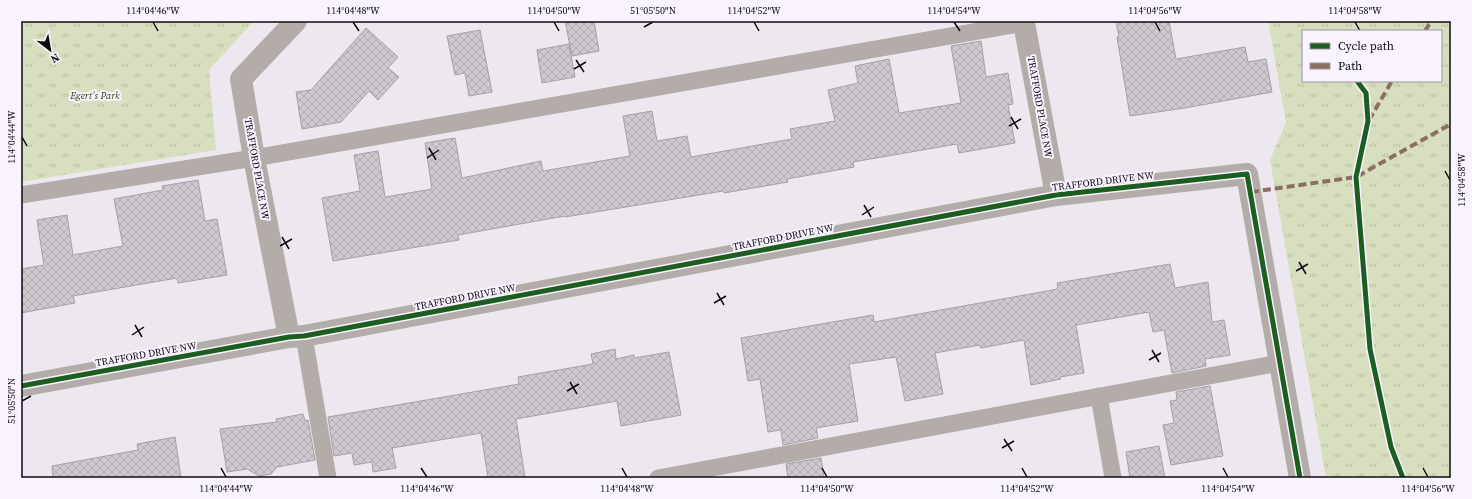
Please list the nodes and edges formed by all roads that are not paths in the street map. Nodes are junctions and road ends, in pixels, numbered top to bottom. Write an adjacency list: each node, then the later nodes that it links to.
1 (296, 21): 3 (street, TRAFFORD PLACE NW)
2 (1023, 22): 3 (lane); 5 (street, TRAFFORD PLACE NW)
3 (254, 158): 4 (lane); 6 (street, TRAFFORD PLACE NW)
4 (21, 195)
5 (1056, 195): 6 (street, TRAFFORD DRIVE NW); 7 (street, TRAFFORD DRIVE NW)
6 (297, 337): 8 (street, TRAFFORD DRIVE NW); 10 (lane)
7 (1279, 363): 9 (lane); 13 (street, TRAFFORD DRIVE NW)
8 (21, 386)
9 (1099, 396): 11 (lane); 12 (lane)
10 (328, 478)
11 (658, 478)
12 (1113, 478)
13 (1300, 478)

